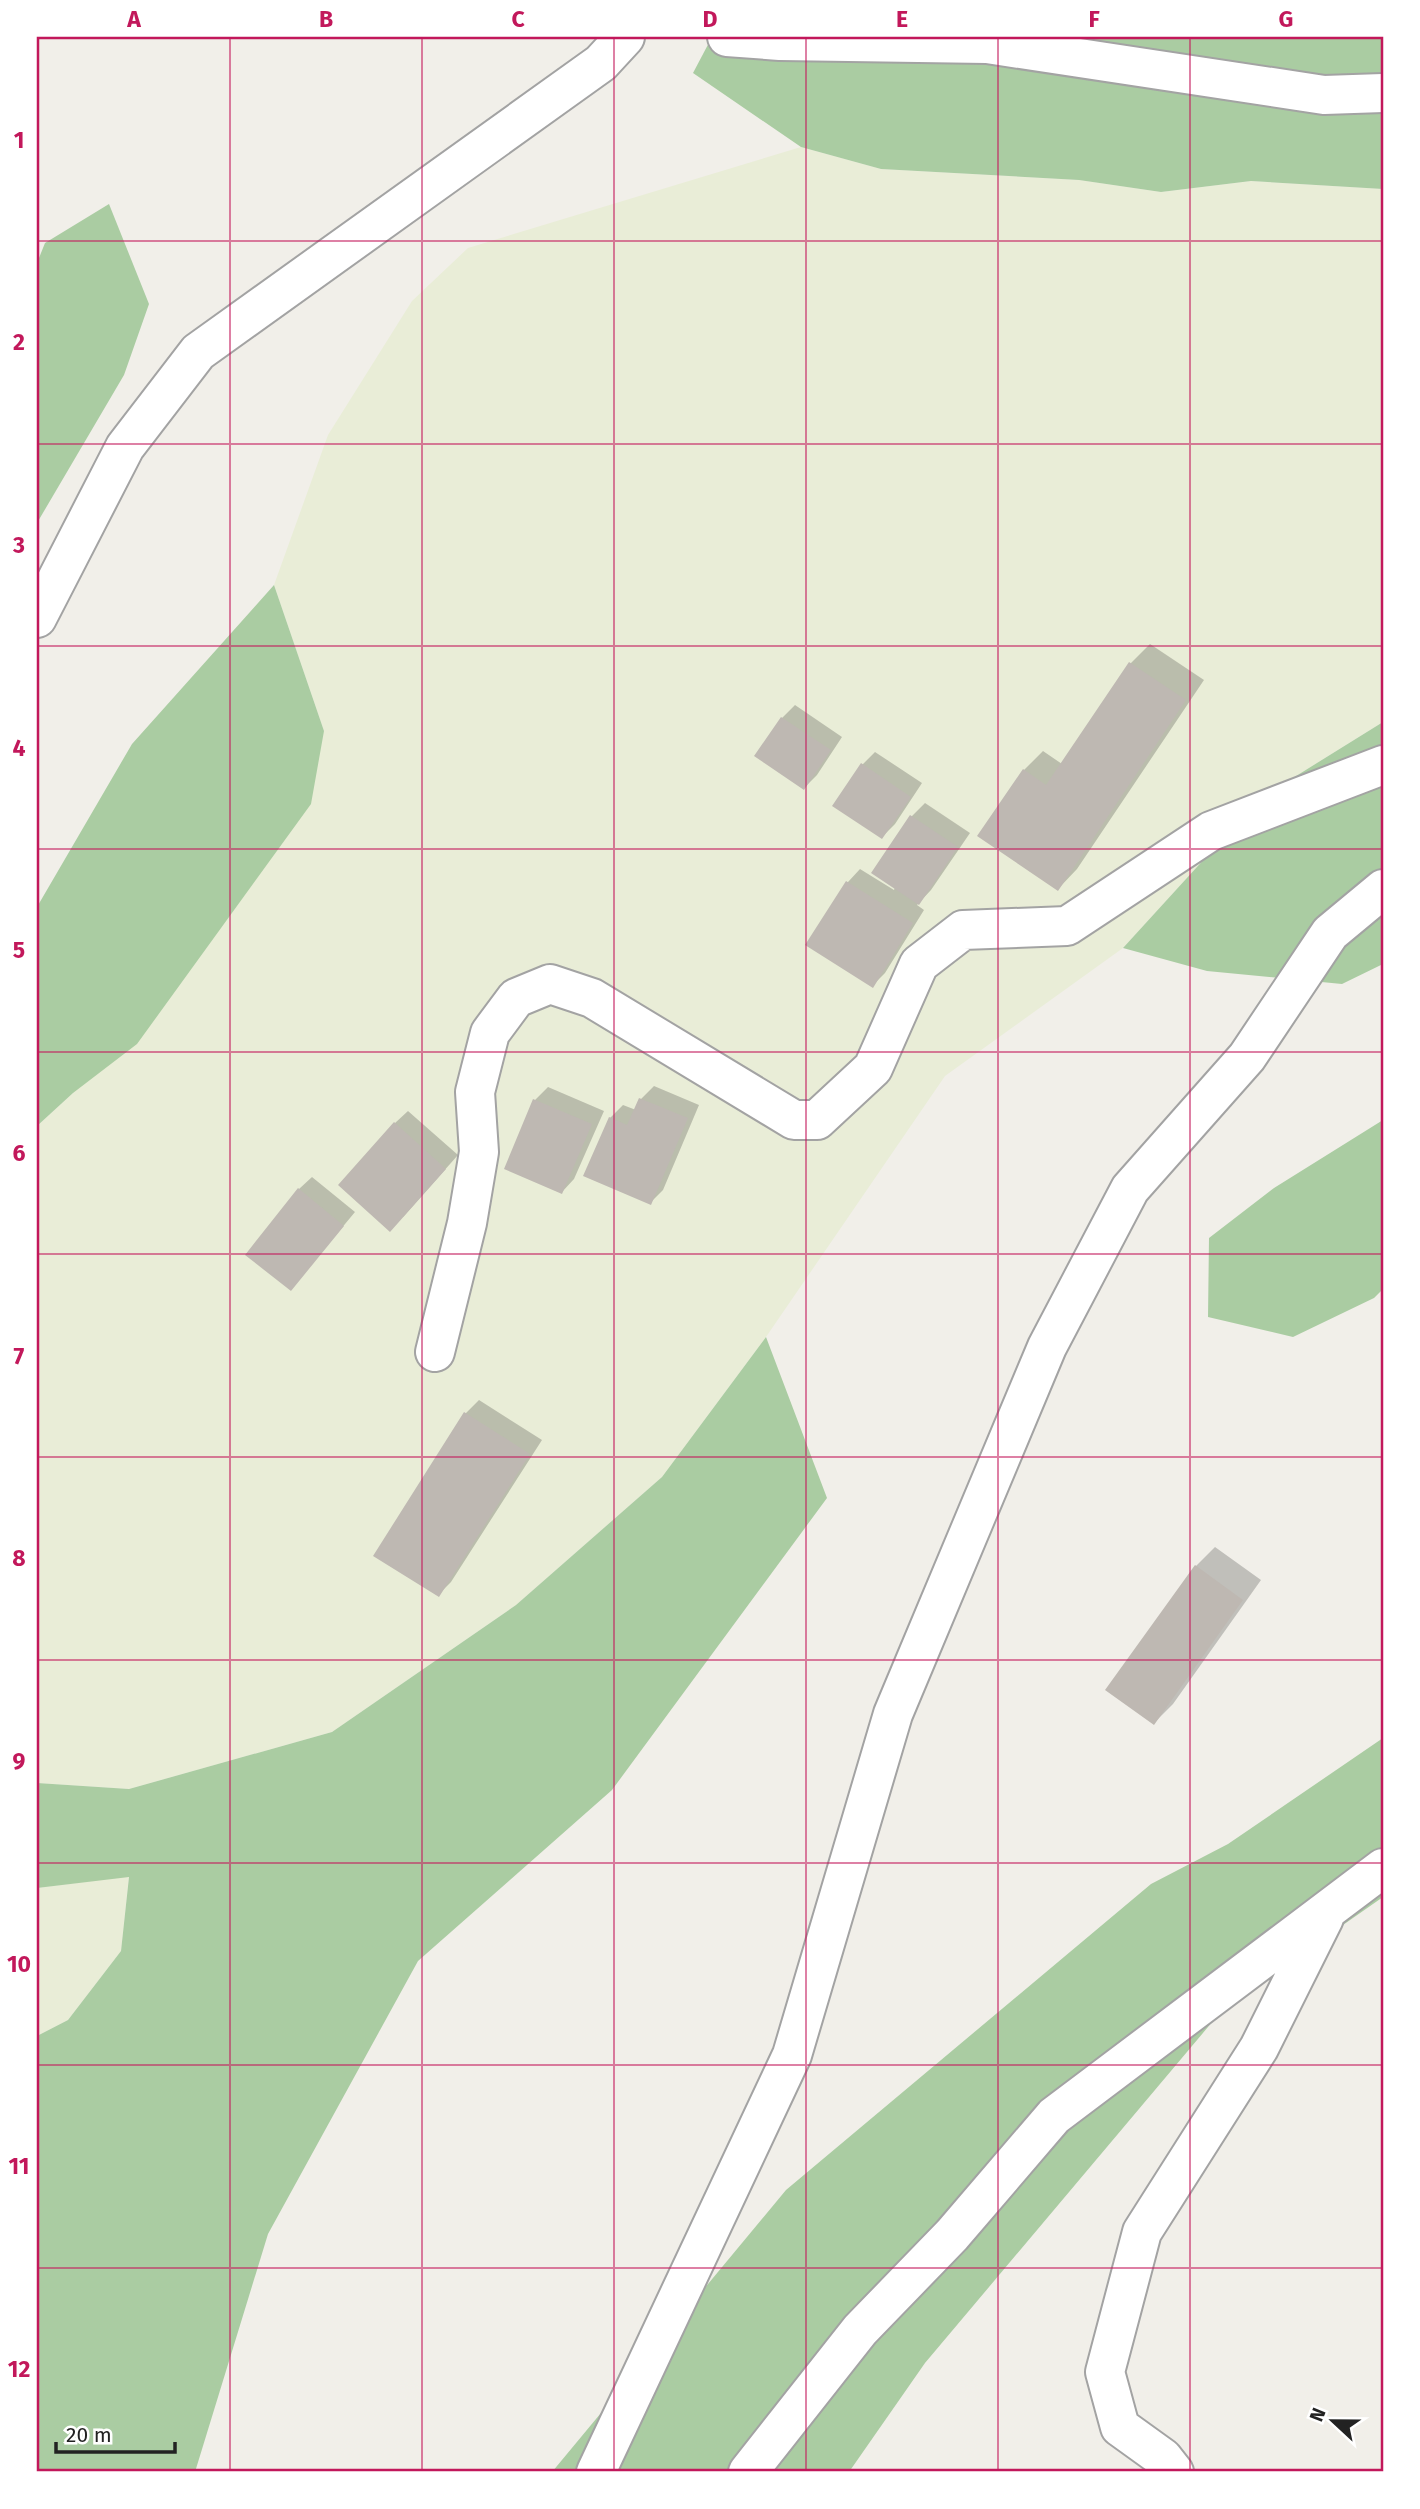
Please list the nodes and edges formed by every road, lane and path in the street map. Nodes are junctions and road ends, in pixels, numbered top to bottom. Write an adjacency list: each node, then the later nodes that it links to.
1 (625, 37): 4 (street)
2 (727, 37): 3 (street)
3 (1383, 93)
4 (37, 618)
5 (1383, 765): 7 (street)
6 (1383, 889): 10 (street)
7 (435, 1352)
8 (1383, 1868): 9 (street)
9 (1328, 1910): 11 (street); 12 (street)
10 (596, 2472)
11 (748, 2472)
12 (1174, 2472)

